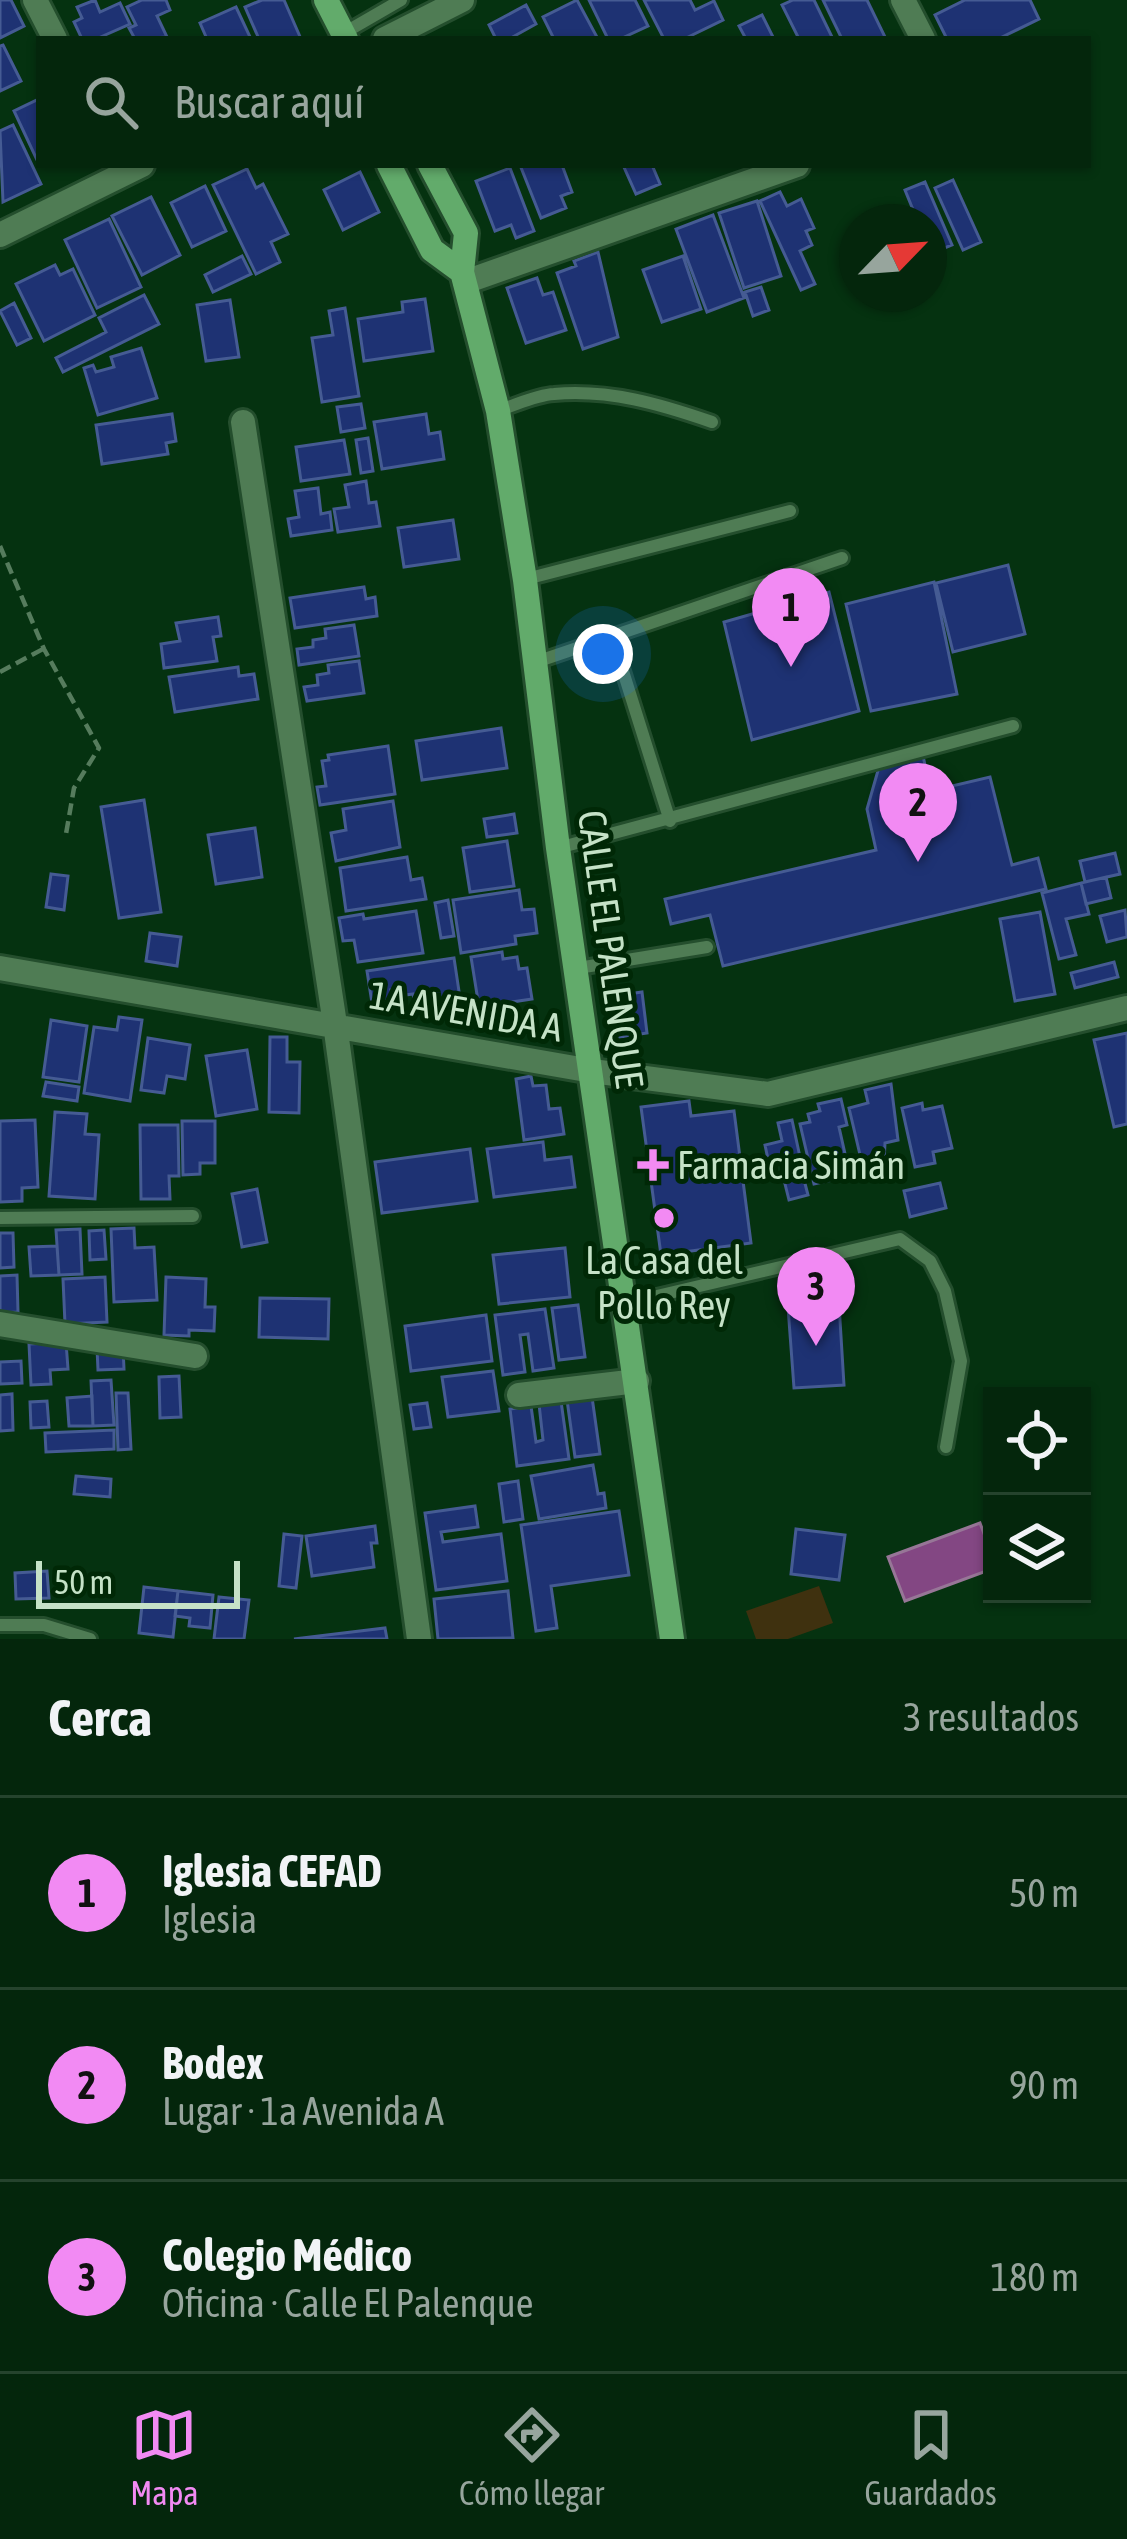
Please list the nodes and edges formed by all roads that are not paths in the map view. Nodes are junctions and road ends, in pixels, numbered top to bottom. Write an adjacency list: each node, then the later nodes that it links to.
1 (35, 0): 6 (street)
2 (326, 0): 7 (street)
3 (401, 0): 7 (lane)
4 (462, 0): 8 (street)
5 (903, 0): 9 (street)
6 (53, 36)
7 (344, 36)
8 (391, 36)
9 (921, 36)
10 (129, 168): 14 (street)
11 (391, 168): 15 (street)
12 (432, 168): 15 (street, CALLE EL PALENQUE)
13 (788, 168): 15 (street)
14 (0, 235)
15 (464, 277): 16 (street, CALLE EL PALENQUE)
16 (498, 411): 18 (lane); 21 (street, CALLE EL PALENQUE)
17 (243, 422): 31 (street)
18 (712, 422)
19 (790, 511): 21 (lane)
20 (842, 558): 22 (lane)
21 (525, 580): 23 (street, CALLE EL PALENQUE)
22 (612, 636): 23 (lane); 25 (lane)
23 (536, 662): 26 (street, CALLE EL PALENQUE)
24 (1013, 726): 25 (lane)
25 (670, 821): 26 (lane)
26 (559, 848): 29 (street, CALLE EL PALENQUE)
27 (707, 946): 29 (lane)
28 (0, 968): 31 (street, 1A AVENIDA A)
29 (578, 968): 32 (street, CALLE EL PALENQUE)
30 (1127, 1008): 32 (street, 1A AVENIDA A)
31 (335, 1024): 32 (street, 1A AVENIDA A); 43 (street)
32 (592, 1071): 35 (street, CALLE EL PALENQUE)
33 (193, 1216): 34 (lane)
34 (0, 1218)
35 (627, 1303): 38 (street, CALLE EL PALENQUE); 40 (lane)
36 (0, 1324): 37 (street)
37 (195, 1356)
38 (638, 1381): 39 (street); 44 (street, CALLE EL PALENQUE)
39 (519, 1395)
40 (946, 1447)
41 (0, 1625): 42 (lane)
42 (90, 1639)
43 (419, 1639)
44 (672, 1639)

